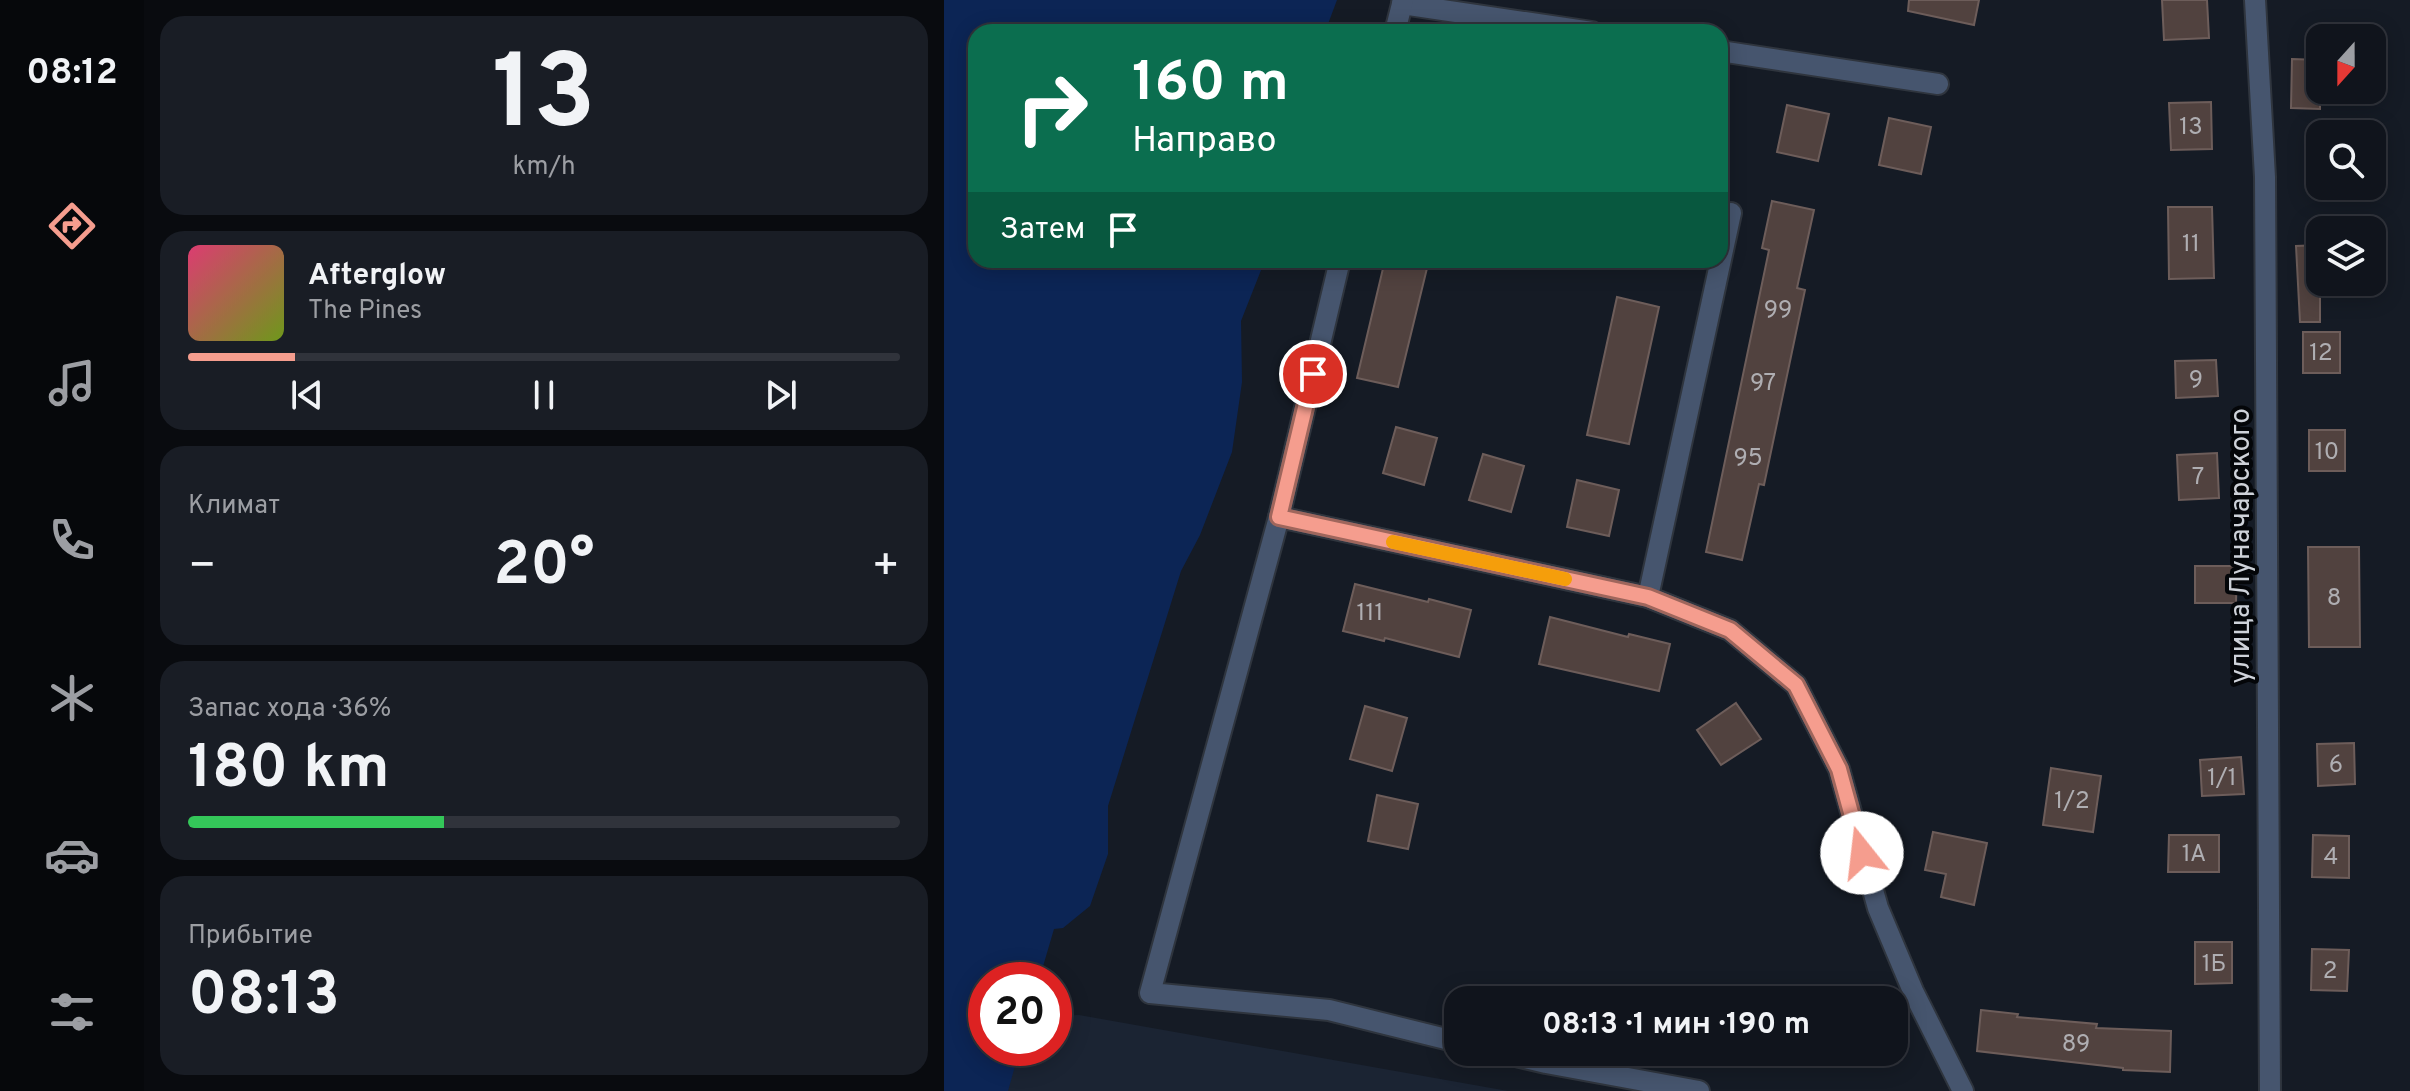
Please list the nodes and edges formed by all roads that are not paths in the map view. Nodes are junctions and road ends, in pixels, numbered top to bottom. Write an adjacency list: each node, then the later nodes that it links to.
1 (2255, 0): 17 (street, улица Луначарского)
2 (1402, 2): 3 (street); 4 (street)
3 (1397, 24)
4 (1541, 24)
5 (1728, 52): 6 (street)
6 (1938, 84)
7 (1731, 213): 8 (street)
8 (1728, 227)
9 (1338, 268): 11 (street)
10 (1719, 268): 12 (street)
11 (1279, 517): 12 (street); 13 (street)
12 (1648, 597): 16 (street)
13 (1444, 1039)
14 (1562, 1066): 15 (street)
15 (1699, 1091)
16 (1963, 1091)
17 (2270, 1091)

